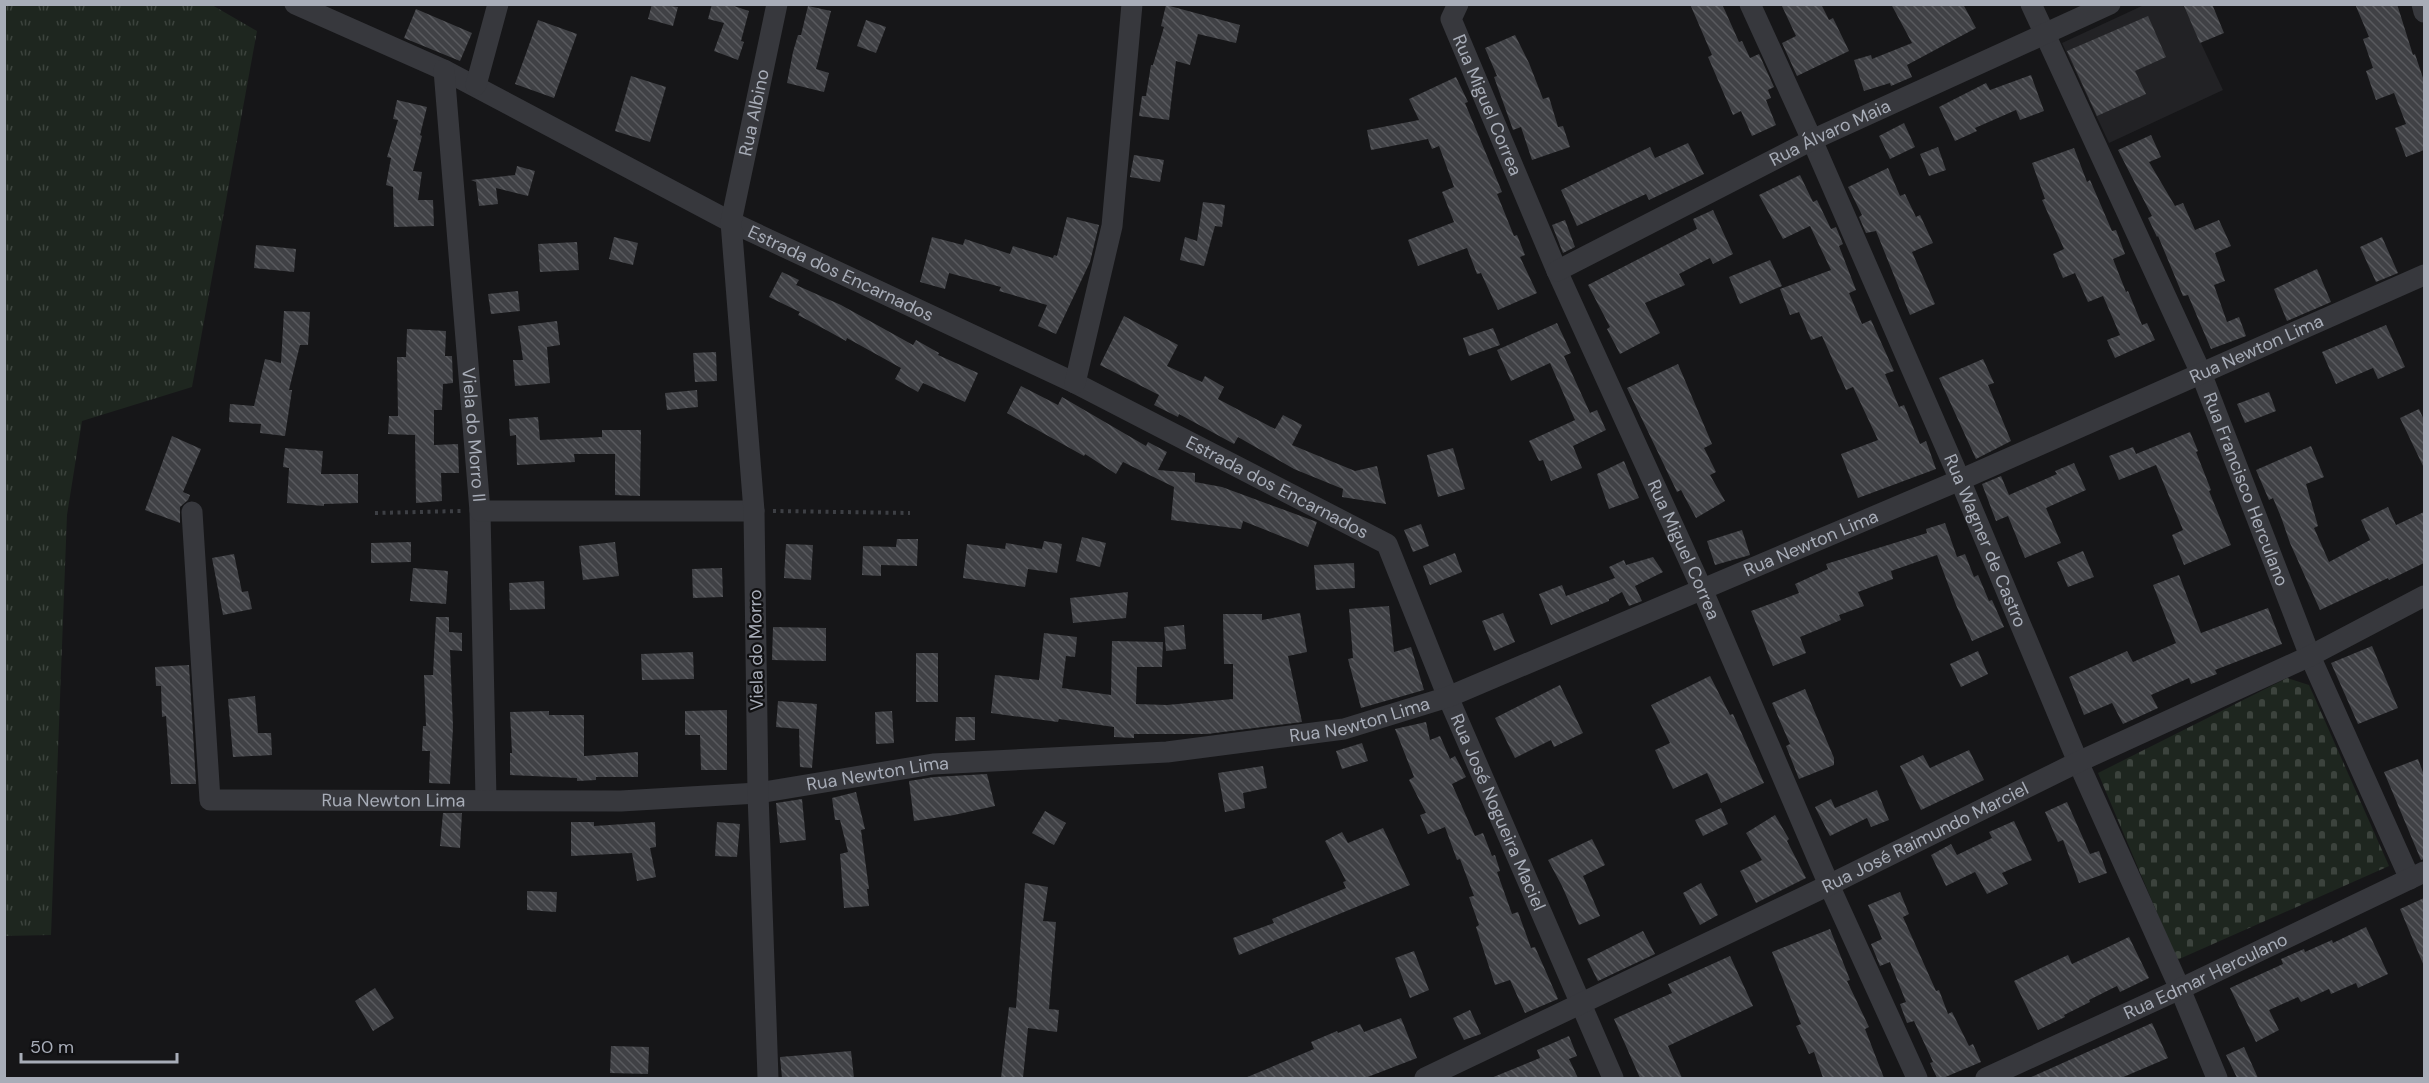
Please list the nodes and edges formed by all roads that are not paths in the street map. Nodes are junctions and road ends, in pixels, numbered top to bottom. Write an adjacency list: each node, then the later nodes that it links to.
1 (295, 4): 12 (street, Estrada dos Encarnados)
2 (498, 4): 13 (street)
3 (777, 4): 15 (street, Rua Albino)
4 (1131, 4): 19 (street)
5 (1750, 4): 14 (street, Rua Wagner de Castro)
6 (2031, 4): 11 (street, Rua Francisco Herculano)
7 (2110, 4): 11 (street, Rua Álvaro Maia)
8 (2422, 4): 10 (street)
9 (1454, 12): 16 (street, Rua Miguel Correa)
10 (2424, 12)
11 (2045, 36): 14 (street, Rua Álvaro Maia); 18 (street, Rua Francisco Herculano)
12 (444, 69): 13 (street, Estrada dos Encarnados); 21 (street, Viela do Morro II)
13 (476, 85): 15 (street, Estrada dos Encarnados)
14 (1812, 140): 16 (street, Rua Álvaro Maia); 20 (street, Rua Wagner de Castro)
15 (731, 222): 19 (street, Estrada dos Encarnados); 22 (street, Viela do Morro)
16 (1557, 271): 25 (street, Rua Miguel Correa)
17 (2424, 275): 18 (street, Rua Newton Lima)
18 (2201, 373): 20 (street, Rua Newton Lima); 27 (street, Rua Francisco Herculano)
19 (1076, 383): 24 (street, Estrada dos Encarnados)
20 (1960, 480): 25 (street, Rua Newton Lima); 29 (street, Rua Wagner de Castro)
21 (480, 511): 22 (street); 31 (street, Viela do Morro II)
22 (754, 511): 30 (street, Viela do Morro)
23 (192, 512): 31 (street, Rua Newton Lima)
24 (1387, 544): 28 (street, Rua José Nogueira Maciel)
25 (1702, 589): 28 (street, Rua Newton Lima); 33 (street, Rua Miguel Correa)
26 (2424, 596): 27 (street, Rua José Raimundo Marciel)
27 (2310, 657): 29 (street, Rua José Raimundo Marciel); 32 (street, Rua Francisco Herculano)
28 (1448, 697): 30 (street, Rua Newton Lima); 35 (street, Rua José Nogueira Maciel)
29 (2078, 762): 33 (street, Rua José Raimundo Marciel); 34 (street, Rua Wagner de Castro)
30 (758, 794): 31 (street, Rua Newton Lima); 36 (street, Viela do Morro)
31 (486, 800)
32 (2417, 876): 34 (street, Rua Edmar Herculano)
33 (1829, 885): 35 (street, Rua José Raimundo Marciel); 39 (street, Rua Miguel Correa)
34 (2180, 989): 40 (street, Rua Edmar Herculano); 41 (street, Rua Wagner de Castro)
35 (1582, 1005): 37 (street, Rua José Raimundo Marciel); 38 (street, Rua José Nogueira Maciel)
36 (768, 1078)
37 (1425, 1078)
38 (1613, 1078)
39 (1917, 1078)
40 (1986, 1078)
41 (2217, 1078)

